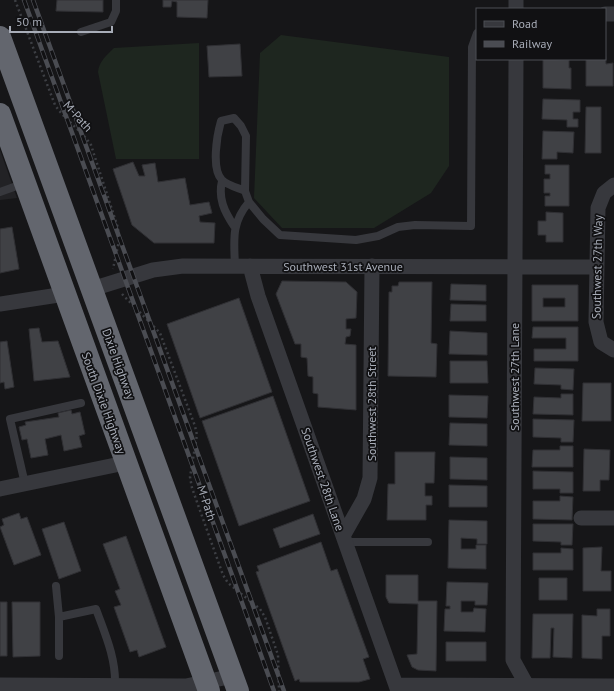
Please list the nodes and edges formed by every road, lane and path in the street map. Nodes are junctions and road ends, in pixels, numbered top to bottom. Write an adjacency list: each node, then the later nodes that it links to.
1 (15, 0): 20 (path, M-Path)
2 (116, 0): 3 (lane)
3 (82, 32)
4 (476, 36): 13 (lane)
5 (0, 37): 21 (highway, Dixie Highway)
6 (516, 60): 18 (street, Southwest 27th Lane)
7 (0, 114): 9 (highway, South Dixie Highway)
8 (222, 181): 11 (lane); 11 (lane); 14 (lane)
9 (26, 183): 12 (lane); 22 (highway, South Dixie Highway)
10 (611, 187): 19 (street, Southwest 27th Way)
11 (245, 191): 13 (lane)
12 (0, 192)
13 (249, 202): 14 (lane)
14 (234, 226): 15 (lane)
15 (235, 266): 16 (street, Southwest 31st Avenue); 21 (street, Southwest 31st Avenue)
16 (250, 266): 17 (street, Southwest 31st Avenue); 32 (street, Southwest 28th Lane)
17 (372, 266): 18 (street, Southwest 31st Avenue); 32 (street, Southwest 28th Street)
18 (514, 266): 19 (street, Southwest 31st Avenue); 44 (street, Southwest 27th Lane)
19 (597, 266): 25 (street, Southwest 27th Way)
20 (114, 269)
21 (92, 289): 37 (highway, Dixie Highway)
22 (65, 294): 24 (street); 27 (highway, South Dixie Highway)
23 (122, 296): 45 (path, M-Path)
24 (0, 304)
25 (610, 348)
26 (81, 403): 28 (lane)
27 (126, 463): 28 (street); 41 (highway, South Dixie Highway)
28 (25, 484): 29 (street)
29 (0, 489)
30 (581, 518): 31 (street)
31 (614, 518)
32 (344, 539): 33 (lane); 43 (street, Southwest 28th Lane)
33 (428, 542)
34 (56, 586): 35 (lane)
35 (58, 617): 36 (lane); 39 (lane)
36 (59, 656)
37 (236, 683): 41 (street)
38 (0, 685): 42 (street)
39 (115, 685): 41 (street); 42 (street)
40 (614, 686): 44 (street)
41 (207, 687)
42 (56, 688)
43 (397, 688): 44 (street)
44 (529, 688)
45 (279, 691)

